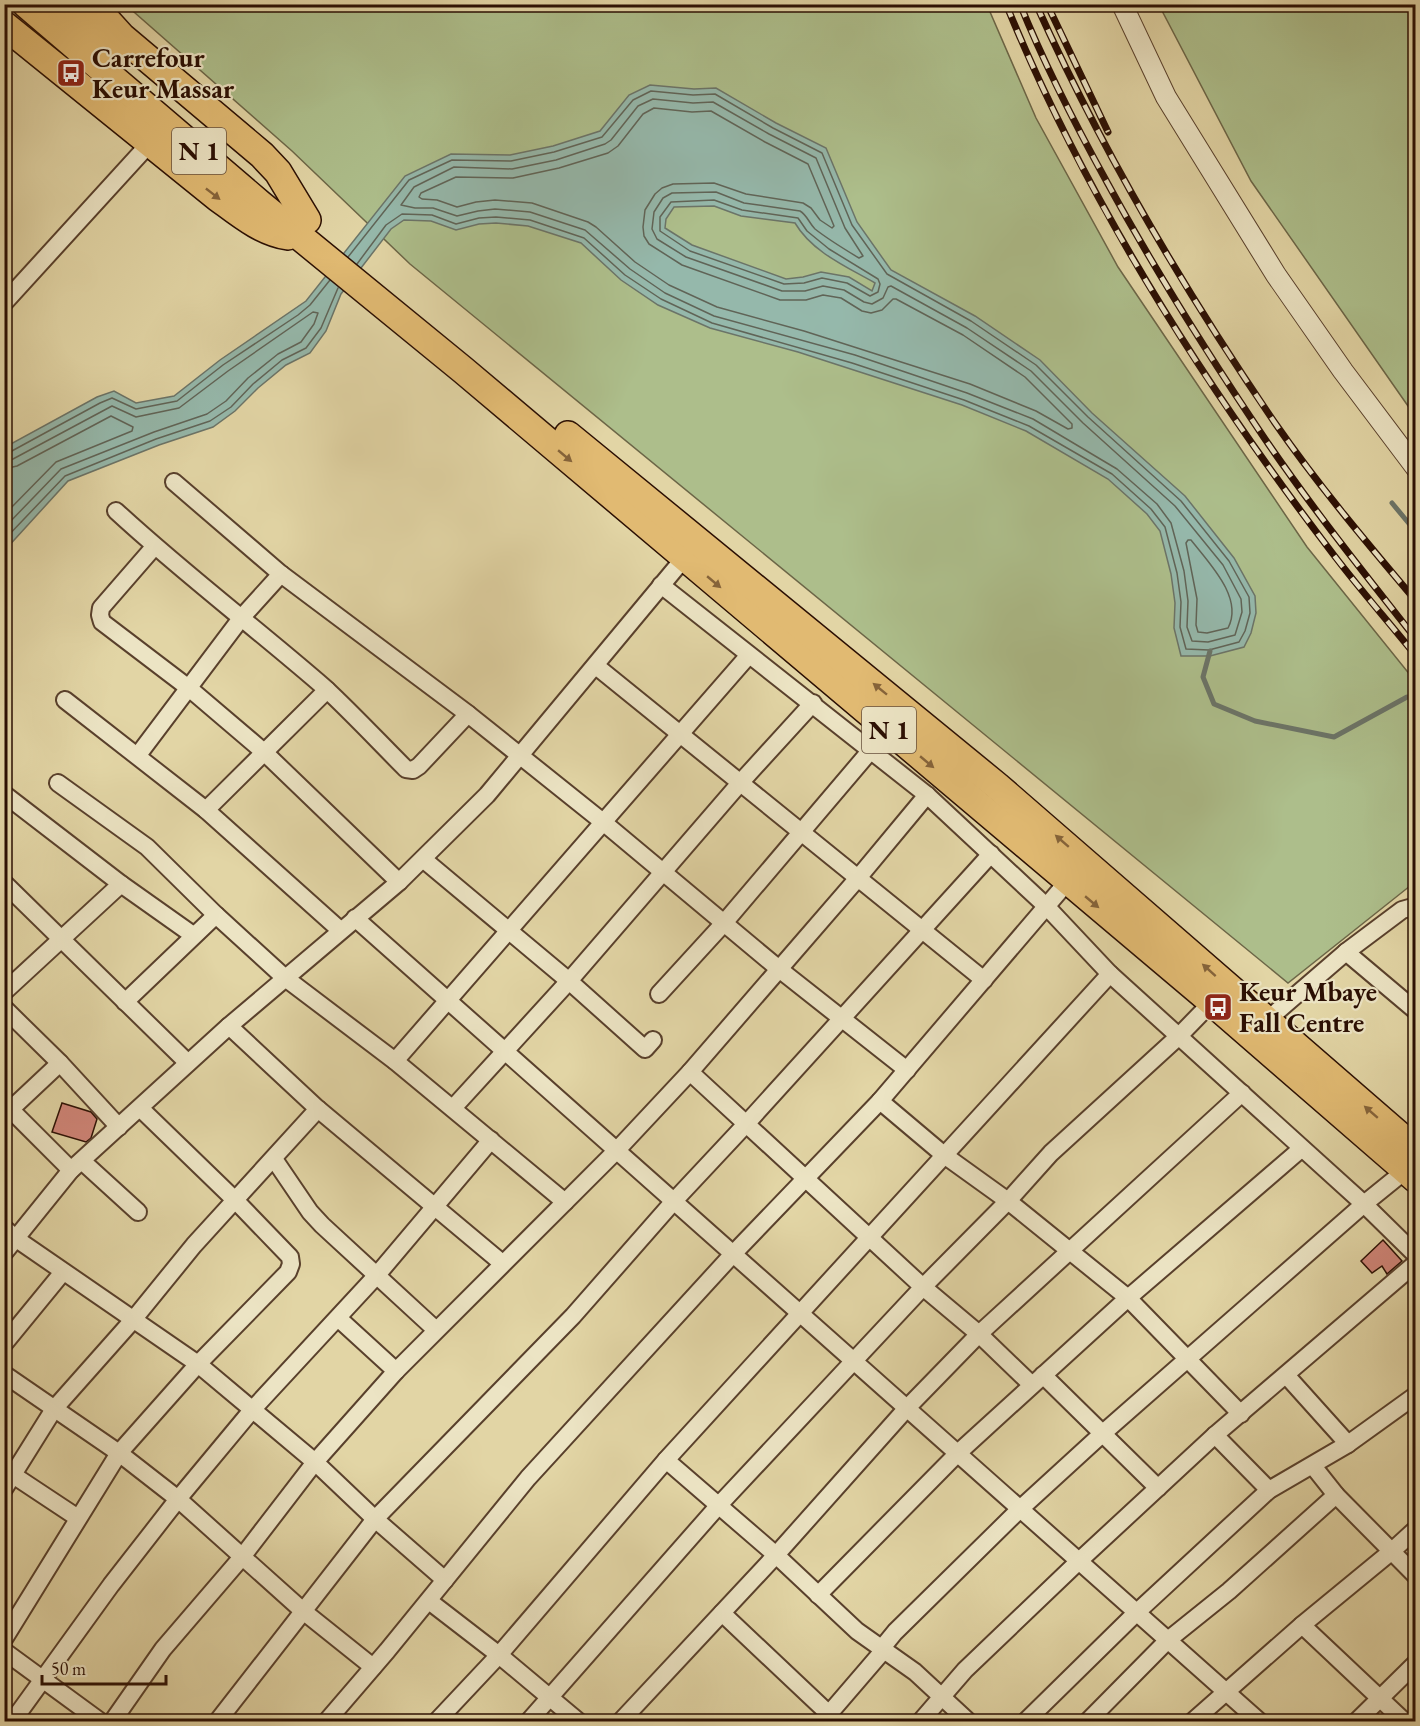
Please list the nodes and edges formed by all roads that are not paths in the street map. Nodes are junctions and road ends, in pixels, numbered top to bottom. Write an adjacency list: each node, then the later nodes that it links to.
1 (26, 4): 4 (highway, N 1)
2 (56, 4): 4 (highway, N 1)
3 (1122, 4): 10 (street)
4 (78, 22): 7 (highway, N 1)
5 (4, 25): 6 (highway)
6 (150, 143): 7 (highway, one-way to 7); 9 (street)
7 (305, 229): 8 (highway, N 1)
8 (363, 278): 14 (highway, N 1, one-way to 14); 69 (highway, N 1, one-way to 8)
9 (4, 303)
10 (1416, 468)
11 (174, 482): 15 (street)
12 (116, 511): 13 (street)
13 (154, 547): 17 (street); 20 (street)
14 (685, 557): 16 (street); 41 (highway, N 1, one-way to 41)
15 (281, 574): 17 (street); 24 (street)
16 (661, 585): 18 (street); 19 (street)
17 (242, 617): 20 (street); 21 (street)
18 (749, 654): 23 (street); 25 (street)
19 (596, 666): 25 (street); 29 (street)
20 (190, 689): 27 (street); 28 (street)
21 (327, 690): 24 (street); 27 (street)
22 (65, 700): 28 (street)
23 (813, 703): 26 (street); 31 (street)
24 (468, 714): 29 (street)
25 (679, 733): 31 (street); 35 (street)
26 (872, 750): 33 (street); 36 (street)
27 (264, 752): 34 (street); 42 (street)
28 (138, 755): 34 (street)
29 (520, 757): 35 (street); 38 (street)
30 (58, 783): 47 (street)
31 (740, 783): 36 (street); 39 (street)
32 (4, 795): 44 (street)
33 (927, 795): 37 (street); 40 (street)
34 (206, 810): 51 (street)
35 (603, 822): 39 (street); 52 (street)
36 (801, 832): 40 (street); 49 (street)
37 (991, 854): 45 (street); 50 (street)
38 (423, 859): 42 (street); 52 (street)
39 (664, 872): 49 (street); 60 (street)
40 (858, 878): 50 (street); 56 (street)
41 (1068, 881): 45 (street); 65 (highway, N 1, one-way to 65)
42 (399, 882): 48 (street)
43 (4, 883): 54 (street)
44 (121, 884): 53 (street); 54 (street)
45 (1046, 906): 57 (street); 59 (street)
46 (1416, 906): 55 (street)
47 (216, 915): 53 (street); 58 (street)
48 (355, 918): 51 (street); 63 (street)
49 (724, 923): 56 (street); 62 (street)
50 (921, 928): 59 (street); 68 (street)
51 (340, 930): 58 (street)
52 (508, 930): 60 (street); 63 (street)
53 (193, 934): 64 (street)
54 (62, 940): 61 (street); 64 (street)
55 (1346, 952): 67 (street); 69 (street)
56 (779, 969): 68 (street); 78 (street)
57 (1110, 974): 71 (street); 91 (street)
58 (284, 977): 70 (street); 74 (street)
59 (984, 980): 77 (street)
60 (569, 981): 72 (street); 73 (street)
61 (4, 992)
62 (659, 994)
63 (447, 1000): 73 (street); 74 (street)
64 (125, 1002): 75 (street)
65 (1212, 1002): 71 (street); 90 (highway, N 1)
66 (4, 1008): 76 (street)
67 (1416, 1011)
68 (842, 1019): 77 (street); 85 (street)
69 (1266, 1021): 90 (highway, N 1, one-way to 69)
70 (228, 1026): 75 (street); 84 (street)
71 (1178, 1037): 79 (street); 97 (street)
72 (652, 1040)
73 (505, 1051): 83 (street); 89 (street)
74 (395, 1061): 83 (street)
75 (188, 1063): 82 (street)
76 (60, 1064): 81 (street); 86 (street)
77 (907, 1070): 80 (street)
78 (690, 1072): 85 (street); 89 (street)
79 (1242, 1093): 88 (street); 104 (street)
80 (880, 1101): 91 (street); 94 (street)
81 (8, 1106): 93 (street)
82 (140, 1108): 86 (street); 95 (street)
83 (453, 1108): 87 (street)
84 (318, 1109): 92 (street); 100 (street)
85 (747, 1123): 94 (street); 96 (street)
86 (119, 1127): 93 (street)
87 (490, 1140): 98 (street); 100 (street)
88 (1301, 1149): 99 (street); 113 (street)
89 (616, 1150): 96 (street); 98 (street)
90 (1411, 1153): 99 (street)
91 (944, 1155): 97 (street); 103 (street)
92 (274, 1159): 95 (street); 111 (street)
93 (77, 1166): 101 (street); 102 (street)
94 (807, 1178): 103 (street); 106 (street)
95 (236, 1201): 116 (street); 122 (street)
96 (674, 1201): 106 (street); 148 (street)
97 (1008, 1201): 104 (street); 112 (street)
98 (565, 1202): 108 (street)
99 (1364, 1204): 107 (street); 120 (street)
100 (435, 1207): 108 (street); 111 (street)
101 (138, 1212)
102 (10, 1233): 105 (street); 110 (street)
103 (870, 1236): 112 (street); 114 (street)
104 (1068, 1251): 113 (street); 118 (street)
105 (4, 1253)
106 (733, 1254): 114 (street); 155 (street)
107 (1416, 1255)
108 (502, 1263): 117 (street)
109 (1416, 1263): 125 (street)
110 (63, 1272): 116 (street); 119 (street)
111 (378, 1275): 115 (street); 117 (street)
112 (923, 1287): 118 (street); 121 (street)
113 (1128, 1298): 120 (street); 126 (street)
114 (800, 1313): 121 (street); 137 (street)
115 (338, 1318): 123 (street); 130 (street)
116 (133, 1320): 122 (street); 129 (street)
117 (436, 1330): 123 (street)
118 (979, 1334): 126 (street); 128 (street)
119 (4, 1344)
120 (1188, 1358): 131 (street); 132 (street)
121 (854, 1361): 128 (street); 145 (street)
122 (198, 1364): 130 (street); 135 (street)
123 (396, 1371): 138 (street)
124 (4, 1374): 129 (street)
125 (1286, 1375): 131 (street); 134 (street)
126 (1037, 1380): 132 (street); 136 (street)
127 (1416, 1395): 134 (street)
128 (907, 1408): 136 (street); 151 (street)
129 (54, 1409): 135 (street); 140 (street)
130 (252, 1410): 138 (street); 144 (street)
131 (1240, 1414): 133 (street)
132 (1102, 1434): 141 (street); 146 (street)
133 (1215, 1435): 141 (street); 142 (street)
134 (1348, 1444): 139 (street)
135 (119, 1453): 144 (street); 147 (street)
136 (958, 1453): 146 (street); 156 (street)
137 (666, 1460): 145 (street); 166 (street)
138 (315, 1462): 148 (street); 152 (street)
139 (1313, 1466): 142 (street); 143 (street)
140 (7, 1477): 147 (street)
141 (1158, 1488): 153 (street)
142 (1269, 1490): 159 (street)
143 (1336, 1495): 150 (street); 163 (street)
144 (178, 1499): 152 (street); 169 (street)
145 (719, 1505): 151 (street); 171 (street)
146 (1020, 1509): 153 (street); 165 (street)
147 (78, 1518): 162 (street)
148 (375, 1519): 155 (street); 158 (street)
149 (1416, 1529): 150 (street)
150 (1392, 1551): 154 (street); 161 (street)
151 (776, 1555): 156 (street); 160 (street)
152 (242, 1557): 158 (street); 177 (street)
153 (1079, 1561): 159 (street); 172 (street)
154 (1416, 1576)
155 (445, 1580): 157 (street)
156 (818, 1595): 165 (street)
157 (429, 1601): 166 (street); 168 (street)
158 (303, 1611): 168 (street); 178 (street)
159 (1137, 1612): 163 (street); 186 (street)
160 (722, 1613): 174 (street); 183 (street)
161 (1302, 1625): 170 (street); 173 (street)
162 (4, 1640)
163 (1168, 1641): 170 (street); 187 (street)
164 (4, 1651): 169 (street)
165 (883, 1651): 172 (street); 174 (street)
166 (499, 1655): 171 (street); 180 (street)
167 (1416, 1663): 173 (street)
168 (373, 1667): 179 (street)
169 (43, 1679): 175 (street); 176 (street)
170 (1225, 1691): 188 (street); 189 (street)
171 (550, 1696): 181 (street); 182 (street)
172 (943, 1697): 184 (street); 185 (street)
173 (1380, 1697): 190 (street); 191 (street)
174 (826, 1718)
175 (12, 1722)
176 (101, 1722)
177 (112, 1722)
178 (217, 1722)
179 (326, 1722)
180 (436, 1722)
181 (528, 1722)
182 (579, 1722)
183 (620, 1722)
184 (920, 1722)
185 (969, 1722)
186 (1025, 1722)
187 (1087, 1722)
188 (1192, 1722)
189 (1260, 1722)
190 (1356, 1722)
191 (1405, 1722)

